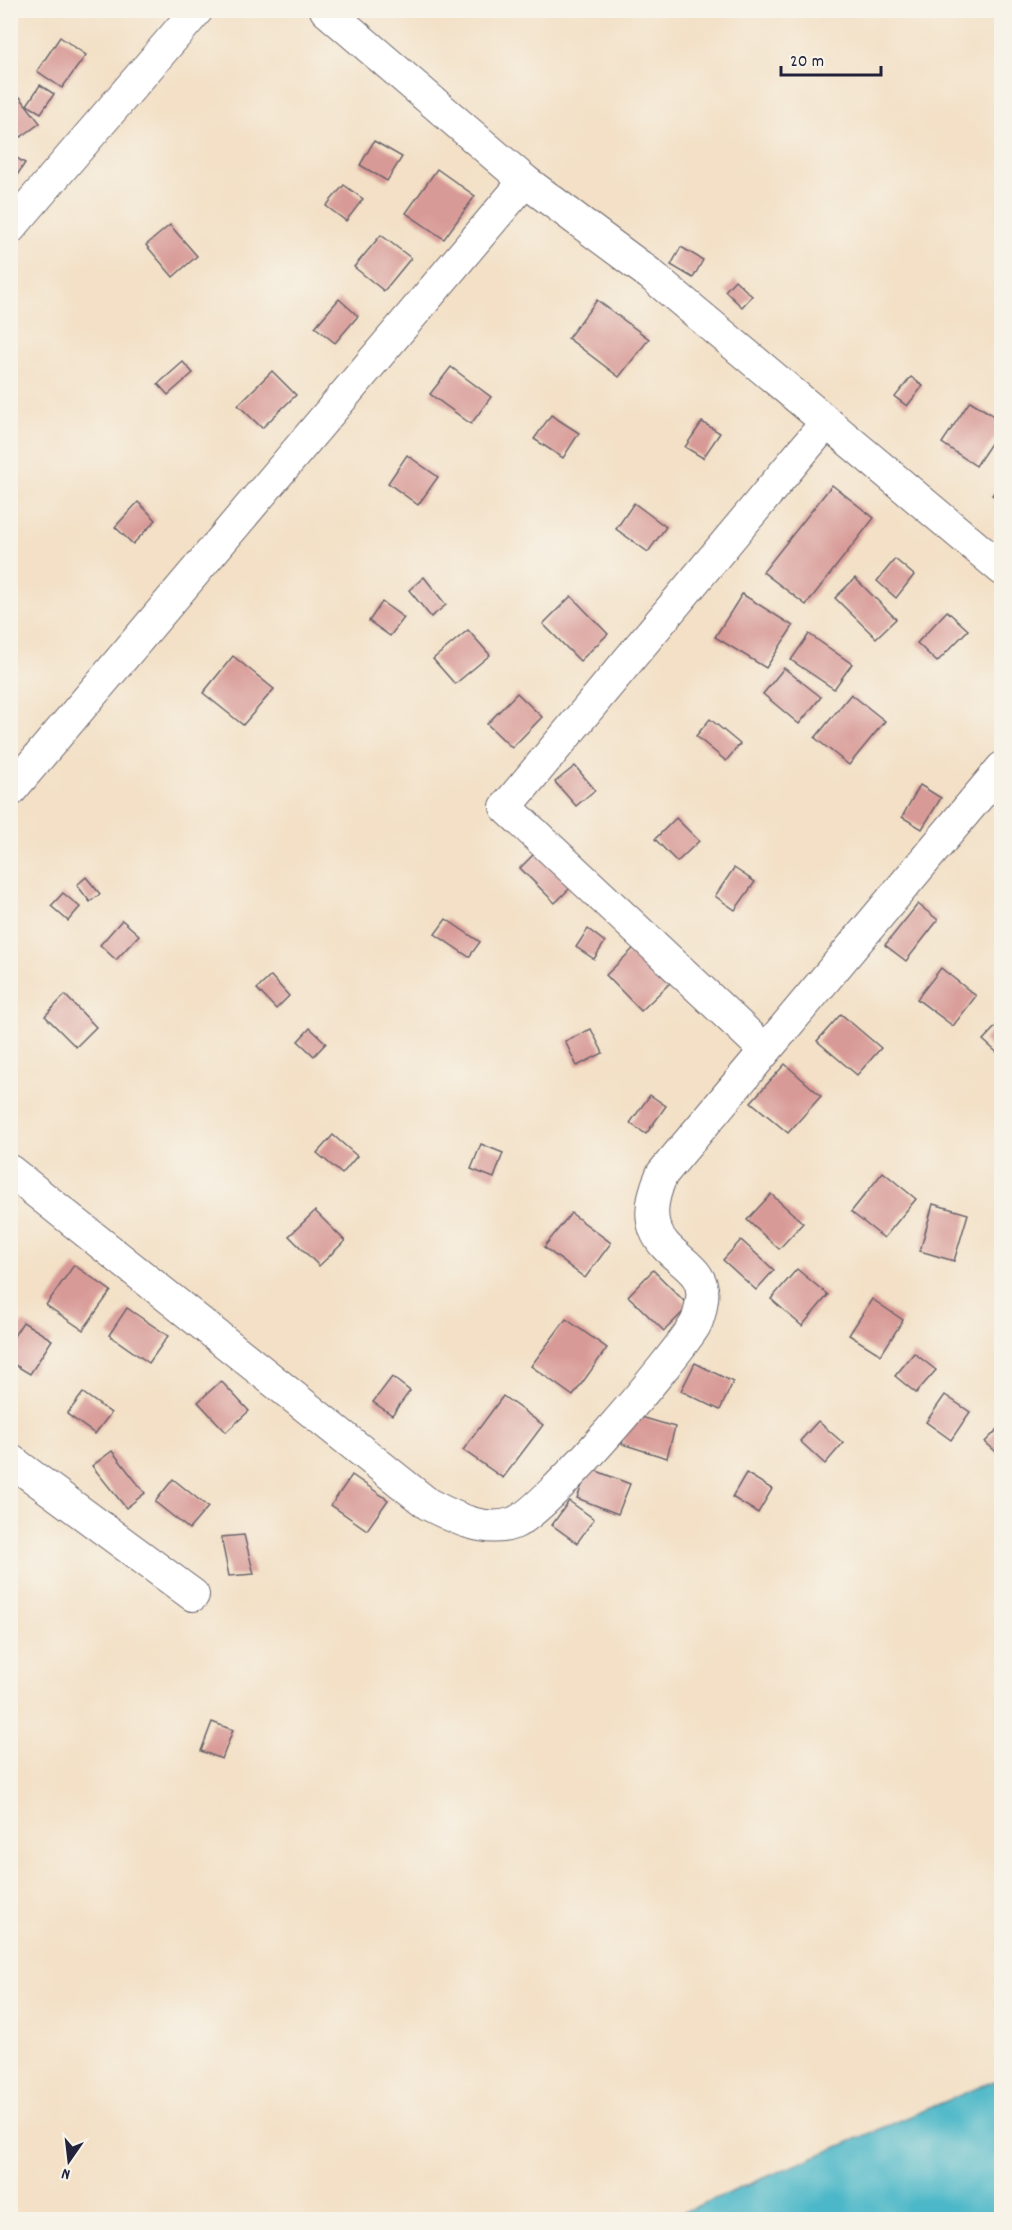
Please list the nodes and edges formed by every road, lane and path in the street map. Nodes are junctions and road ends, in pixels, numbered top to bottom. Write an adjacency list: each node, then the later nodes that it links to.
1 (197, 10): 4 (street)
2 (326, 10): 3 (street)
3 (525, 181): 5 (street); 8 (street)
4 (10, 228)
5 (826, 423): 6 (street); 9 (street)
6 (1002, 569)
7 (1002, 768): 9 (street)
8 (10, 791)
9 (765, 1050): 10 (street)
10 (10, 1171)
11 (10, 1460): 12 (street)
12 (193, 1595)

